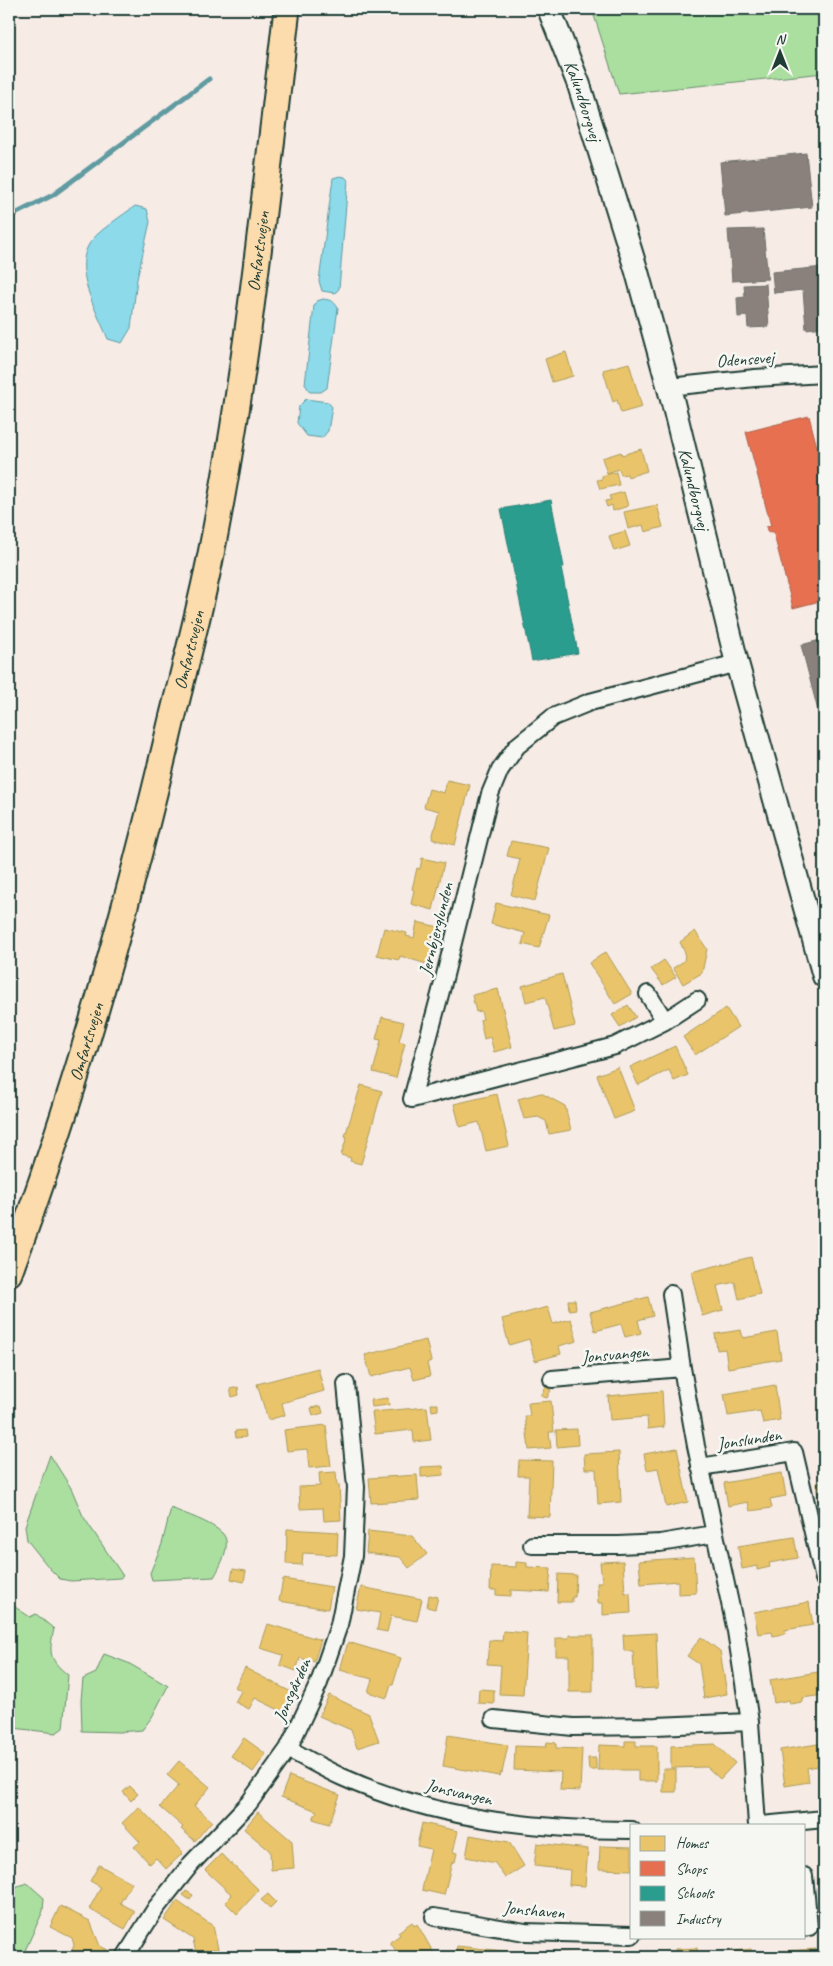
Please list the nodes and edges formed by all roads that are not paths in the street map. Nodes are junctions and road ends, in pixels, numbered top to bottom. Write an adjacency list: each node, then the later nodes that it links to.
1 (287, 9): 10 (main road, Omfartsvejen)
2 (549, 9): 4 (street, Kalundborgvej)
3 (824, 374): 4 (street, Odensevej)
4 (669, 387): 5 (street, Kalundborgvej)
5 (737, 663): 6 (street, Kalundborgvej); 9 (street, Jernbjerglunden)
6 (824, 976)
7 (648, 994): 9 (street)
8 (697, 1000): 9 (street, Jernbjerglunden)
9 (665, 1021)
10 (9, 1273)
11 (671, 1294): 12 (street)
12 (682, 1368): 13 (street, Jonsvangen); 15 (street)
13 (552, 1379)
14 (346, 1384): 21 (street, Jonsgården)
15 (700, 1467): 16 (street); 18 (street, Jonslunden)
16 (714, 1534): 17 (street); 20 (street)
17 (532, 1545)
18 (824, 1579)
19 (494, 1719): 20 (street)
20 (750, 1722): 24 (street)
21 (288, 1749): 26 (street, Jonsvangen); 31 (street, Jonsgården)
22 (824, 1819): 23 (street)
23 (801, 1823): 25 (street)
24 (757, 1824)
25 (782, 1824)
26 (630, 1830)
27 (806, 1896): 29 (street)
28 (434, 1917): 30 (street, Jonshaven)
29 (806, 1928)
30 (630, 1935)
31 (125, 1957)

